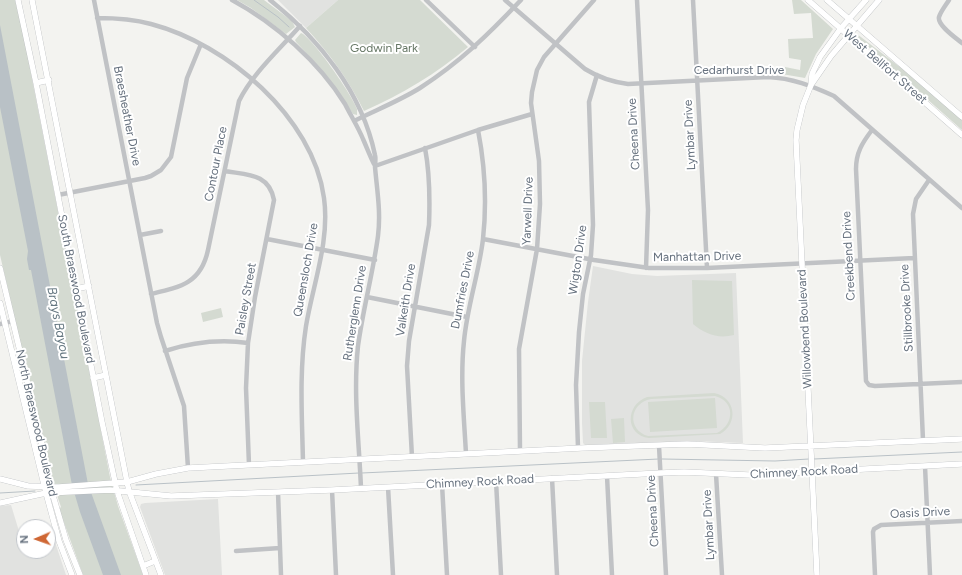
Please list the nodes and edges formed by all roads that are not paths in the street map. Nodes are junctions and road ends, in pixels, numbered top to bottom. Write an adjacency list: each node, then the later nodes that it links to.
1 (18, 0): 33 (main road, South Braeswood Boulevard)
2 (32, 0): 30 (main road, South Braeswood Boulevard)
3 (94, 0): 18 (street, Braesheather Drive)
4 (232, 0): 24 (street, Rutherglenn Drive)
5 (270, 0): 20 (street, Rutherglenn Drive)
6 (426, 0): 28 (street)
7 (506, 0): 17 (street)
8 (521, 0): 17 (street)
9 (594, 0): 27 (street, Yarwell Drive)
10 (637, 0): 34 (street, Cheena Drive)
11 (693, 0): 32 (street, Lymbar Drive)
12 (808, 0): 22 (main road, West Bellfort Street)
13 (827, 0): 19 (main road, West Bellfort Street)
14 (866, 0): 19 (main road, Willowbend Boulevard)
15 (879, 0): 21 (main road, Willowbend Boulevard)
16 (949, 0): 25 (street)
17 (514, 8): 27 (street); 28 (street)
18 (97, 18): 26 (street); 47 (street, Braesheather Drive)
19 (849, 20): 21 (main road, West Bellfort Street); 22 (main road, Willowbend Boulevard)
20 (300, 26): 24 (street, Contour Place); 37 (street, Rutherglenn Drive)
21 (857, 26): 23 (main road, Willowbend Boulevard); 38 (main road, West Bellfort Street)
22 (841, 28): 23 (main road, West Bellfort Street); 35 (main road, Willowbend Boulevard)
23 (849, 35): 35 (main road, Willowbend Boulevard); 42 (main road, West Bellfort Street)
24 (288, 39): 31 (street, Contour Place); 39 (street, Rutherglenn Drive)
25 (962, 43)
26 (201, 44): 31 (street); 47 (street)
27 (555, 44): 29 (street, Cedarhurst Drive); 36 (street, Yarwell Drive)
28 (475, 47): 37 (street)
29 (596, 76): 34 (street, Cedarhurst Drive); 58 (street, Wigton Drive)
30 (49, 80): 33 (main road); 48 (main road, South Braeswood Boulevard)
31 (252, 80): 45 (street, Contour Place); 56 (street, Queensloch Drive)
32 (697, 80): 34 (street, Cedarhurst Drive); 35 (street, Cedarhurst Drive); 64 (street, Lymbar Drive)
33 (36, 83): 49 (main road, South Braeswood Boulevard)
34 (642, 83): 63 (street, Cheena Drive)
35 (811, 85): 41 (street, Cedarhurst Drive); 61 (main road, Willowbend Boulevard)
36 (532, 114): 40 (street); 55 (street, Yarwell Drive)
37 (362, 117): 39 (street); 44 (street, Rutherglenn Drive)
38 (962, 117)
39 (354, 121): 44 (street, Rutherglenn Drive)
40 (478, 130): 43 (street); 54 (street, Dumfries Drive)
41 (872, 130): 46 (street, Cedarhurst Drive); 60 (street, Creekbend Drive)
42 (962, 135)
43 (425, 148): 44 (street); 70 (street, Valkeith Drive)
44 (375, 166): 59 (street, Rutherglenn Drive)
45 (225, 171): 53 (street, Paisley Street); 67 (street, Contour Place)
46 (929, 180): 50 (street, Cedarhurst Drive); 57 (street, Stillbrooke Drive)
47 (129, 181): 48 (street); 52 (street, Braesheather Drive)
48 (70, 193): 49 (street); 65 (main road, South Braeswood Boulevard)
49 (58, 195): 66 (main road, South Braeswood Boulevard)
50 (962, 208)
51 (161, 230): 52 (street)
52 (140, 235): 67 (street, Braesheather Drive)
53 (267, 239): 56 (street); 74 (street, Paisley Street)
54 (483, 239): 55 (street, Manhattan Drive); 71 (street, Dumfries Drive)
55 (536, 249): 58 (street, Manhattan Drive); 87 (street, Yarwell Drive)
56 (322, 250): 59 (street); 91 (street, Queensloch Drive)
57 (914, 258): 60 (street, Manhattan Drive); 79 (street, Stillbrooke Drive)
58 (590, 259): 63 (street, Manhattan Drive); 85 (street, Wigton Drive)
59 (374, 260): 68 (street, Rutherglenn Drive)
60 (859, 260): 61 (street, Manhattan Drive); 79 (street, Creekbend Drive)
61 (801, 263): 64 (street, Manhattan Drive); 86 (main road, Willowbend Boulevard)
62 (0, 268): 72 (main road, North Braeswood Boulevard)
63 (646, 268): 64 (street, Manhattan Drive)
64 (707, 268)
65 (89, 286): 66 (main road); 76 (main road, South Braeswood Boulevard)
66 (76, 289): 77 (main road, South Braeswood Boulevard)
67 (151, 294): 75 (street, Braesheather Drive)
68 (367, 298): 70 (street); 90 (street, Rutherglenn Drive)
69 (0, 303): 73 (main road, North Braeswood Boulevard)
70 (415, 307): 71 (street); 89 (street, Valkeith Drive)
71 (467, 317): 88 (street, Dumfries Drive)
72 (13, 321): 73 (street); 80 (main road, North Braeswood Boulevard)
73 (2, 324): 81 (main road, North Braeswood Boulevard)
74 (248, 343): 75 (street); 93 (street, Paisley Street)
75 (165, 351): 95 (street, Braesheather Drive)
76 (106, 375): 77 (main road); 104 (main road, South Braeswood Boulevard)
77 (94, 378): 103 (main road, South Braeswood Boulevard)
78 (962, 382): 79 (street)
79 (921, 384): 83 (street, Stillbrooke Drive)
80 (31, 399): 81 (main road); 109 (main road, North Braeswood Boulevard)
81 (23, 400): 109 (main road, North Braeswood Boulevard)
82 (962, 438): 83 (main road)
83 (923, 440): 86 (main road)
84 (659, 446): 85 (main road); 86 (main road); 97 (street, Cheena Drive)
85 (578, 448): 87 (main road)
86 (811, 449): 96 (main road, Willowbend Boulevard)
87 (520, 451): 88 (main road)
88 (466, 454): 89 (main road)
89 (412, 457): 90 (main road)
90 (360, 459): 91 (main road); 108 (street, Rutherglenn Drive)
91 (303, 462): 93 (main road)
92 (962, 464): 94 (main road, Chimney Rock Road)
93 (249, 465): 95 (main road)
94 (925, 466): 96 (main road, Chimney Rock Road); 116 (street)
95 (188, 468): 104 (main road)
96 (812, 472): 98 (main road, Chimney Rock Road); 134 (main road, Willowbend Boulevard)
97 (661, 473): 98 (main road, Chimney Rock Road); 99 (main road, Chimney Rock Road); 132 (street, Cheena Drive)
98 (716, 474): 133 (street, Lymbar Drive)
99 (607, 476): 100 (main road, Chimney Rock Road); 131 (street)
100 (552, 478): 102 (main road, Chimney Rock Road); 130 (street)
101 (0, 479): 109 (main road, Chimney Rock Road)
102 (496, 481): 105 (main road, Chimney Rock Road); 129 (street)
103 (116, 482): 104 (main road, Chimney Rock Road); 106 (main road, Chimney Rock Road); 111 (main road, South Braeswood Boulevard)
104 (127, 482): 112 (main road, South Braeswood Boulevard)
105 (442, 484): 107 (main road, Chimney Rock Road); 128 (street)
106 (109, 487): 109 (main road, Chimney Rock Road); 111 (main road, Chimney Rock Road)
107 (388, 487): 108 (main road, Chimney Rock Road); 127 (street)
108 (361, 488): 110 (main road, Chimney Rock Road)
109 (48, 490): 114 (main road, Chimney Rock Road); 121 (main road, North Braeswood Boulevard); 122 (main road, North Braeswood Boulevard)
110 (332, 490): 113 (main road, Chimney Rock Road); 126 (street)
111 (117, 491): 112 (main road, Chimney Rock Road); 120 (main road, South Braeswood Boulevard)
112 (129, 491): 113 (main road, Chimney Rock Road); 119 (main road)
113 (278, 492): 117 (street)
114 (0, 503)
115 (962, 521): 116 (street, Oasis Drive)
116 (927, 523): 135 (street, Oasis Drive); 136 (street)
117 (280, 548): 118 (street); 125 (street)
118 (236, 551)
119 (155, 561): 120 (main road); 124 (main road)
120 (143, 566): 123 (main road, South Braeswood Boulevard)
121 (72, 575)
122 (80, 575)
123 (146, 575)
124 (161, 575)
125 (281, 575)
126 (336, 575)
127 (393, 575)
128 (447, 575)
129 (501, 575)
130 (556, 575)
131 (612, 575)
132 (666, 575)
133 (722, 575)
134 (816, 575)
135 (875, 575)
136 (930, 575)

